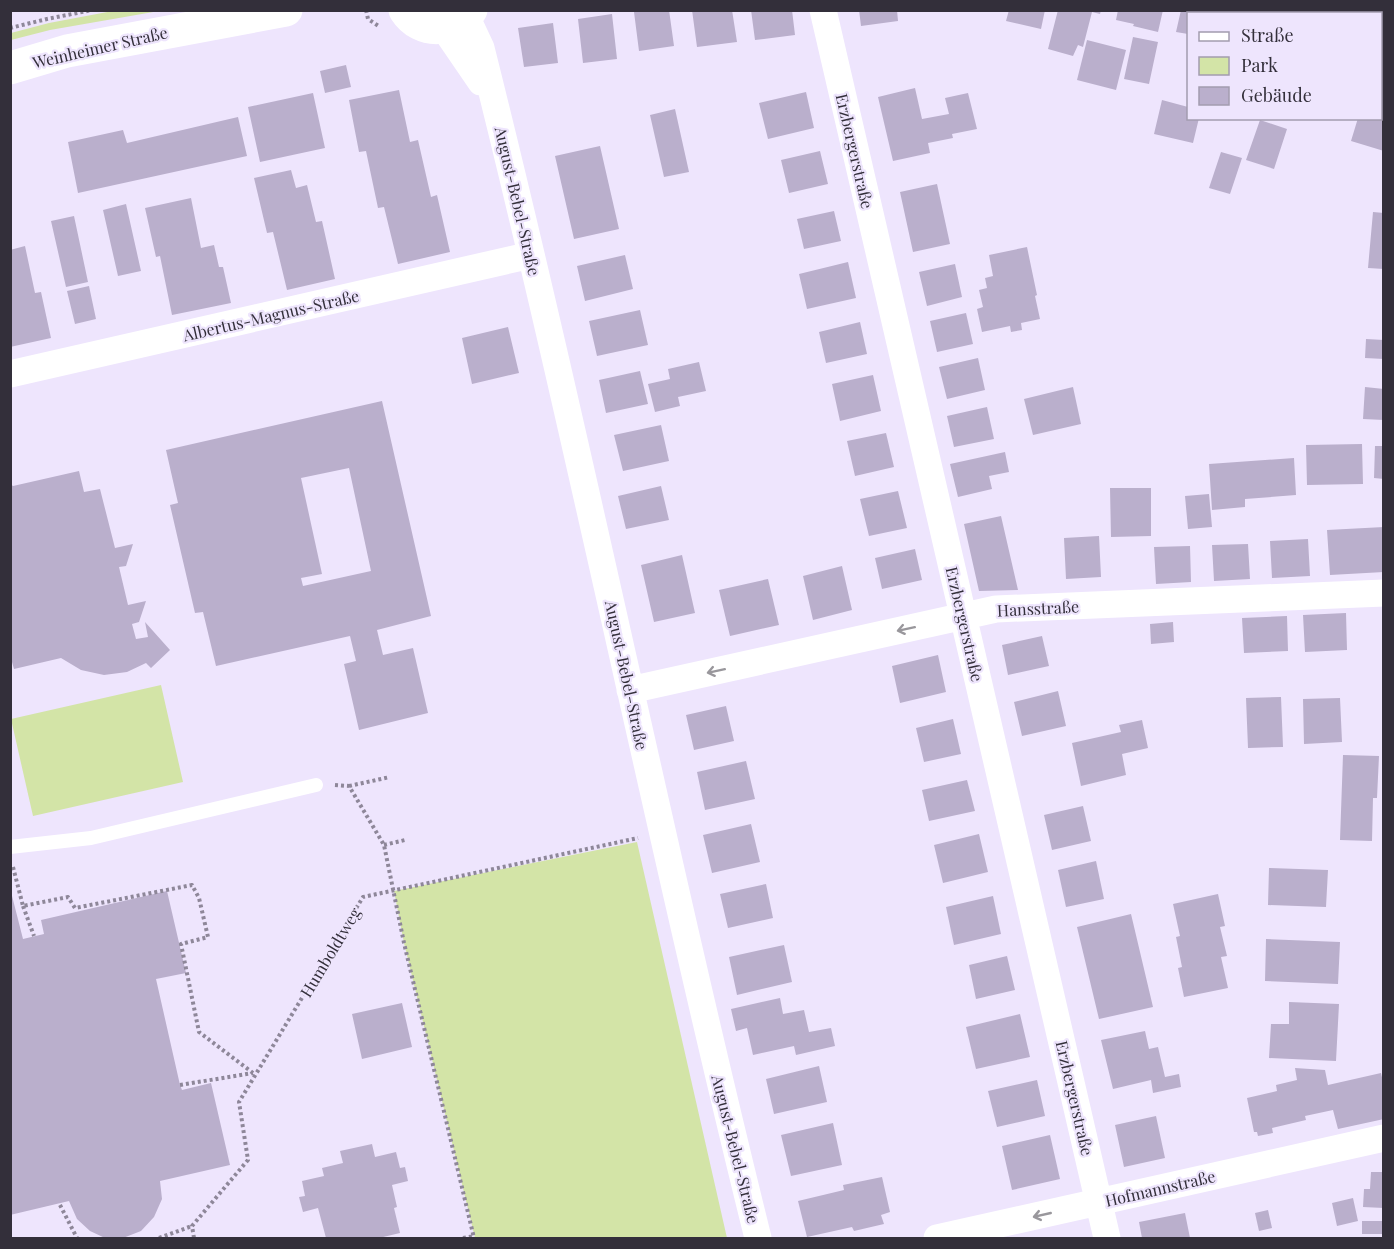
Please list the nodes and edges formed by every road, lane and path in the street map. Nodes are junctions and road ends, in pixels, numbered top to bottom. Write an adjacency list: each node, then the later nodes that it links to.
1 (92, 10): 9 (path)
2 (286, 10): 7 (street, Weinheimer Straße)
3 (366, 10): 8 (path)
4 (405, 10): 6 (street)
5 (823, 10): 14 (street, Erzbergerstraße)
6 (460, 18): 11 (street, August-Bebel-Straße)
7 (188, 19): 10 (street, Weinheimer Straße)
8 (368, 19)
9 (10, 28)
10 (10, 68)
11 (531, 255): 12 (street, Albertus-Magnus-Straße); 15 (street, August-Bebel-Straße)
12 (10, 374)
13 (1383, 593): 14 (street, Hansstraße)
14 (964, 617): 15 (street, Hansstraße, one-way to 15); 30 (street, Erzbergerstraße)
15 (630, 690): 19 (street, August-Bebel-Straße)
16 (390, 777): 18 (path)
17 (316, 785): 18 (path); 22 (lane)
18 (349, 786): 21 (path)
19 (662, 833): 24 (path, Humboldtweg); 38 (street, August-Bebel-Straße)
20 (405, 840): 21 (path)
21 (384, 845): 24 (path)
22 (10, 848)
23 (10, 856): 25 (path)
24 (394, 891): 27 (path, Humboldtweg); 33 (path)
25 (23, 906): 26 (path); 27 (path)
26 (34, 936)
27 (255, 1073): 28 (path); 32 (path, Humboldtweg)
28 (180, 1085)
29 (1383, 1138): 30 (street, Hofmannstraße)
30 (1100, 1202): 39 (street, Hofmannstraße, one-way to 39); 40 (street, Erzbergerstraße)
31 (60, 1205): 34 (path)
32 (192, 1226): 35 (path); 36 (path)
33 (474, 1237): 37 (path)
34 (77, 1239)
35 (159, 1239)
36 (194, 1239)
37 (463, 1239)
38 (758, 1239)
39 (937, 1239)
40 (1107, 1239)

